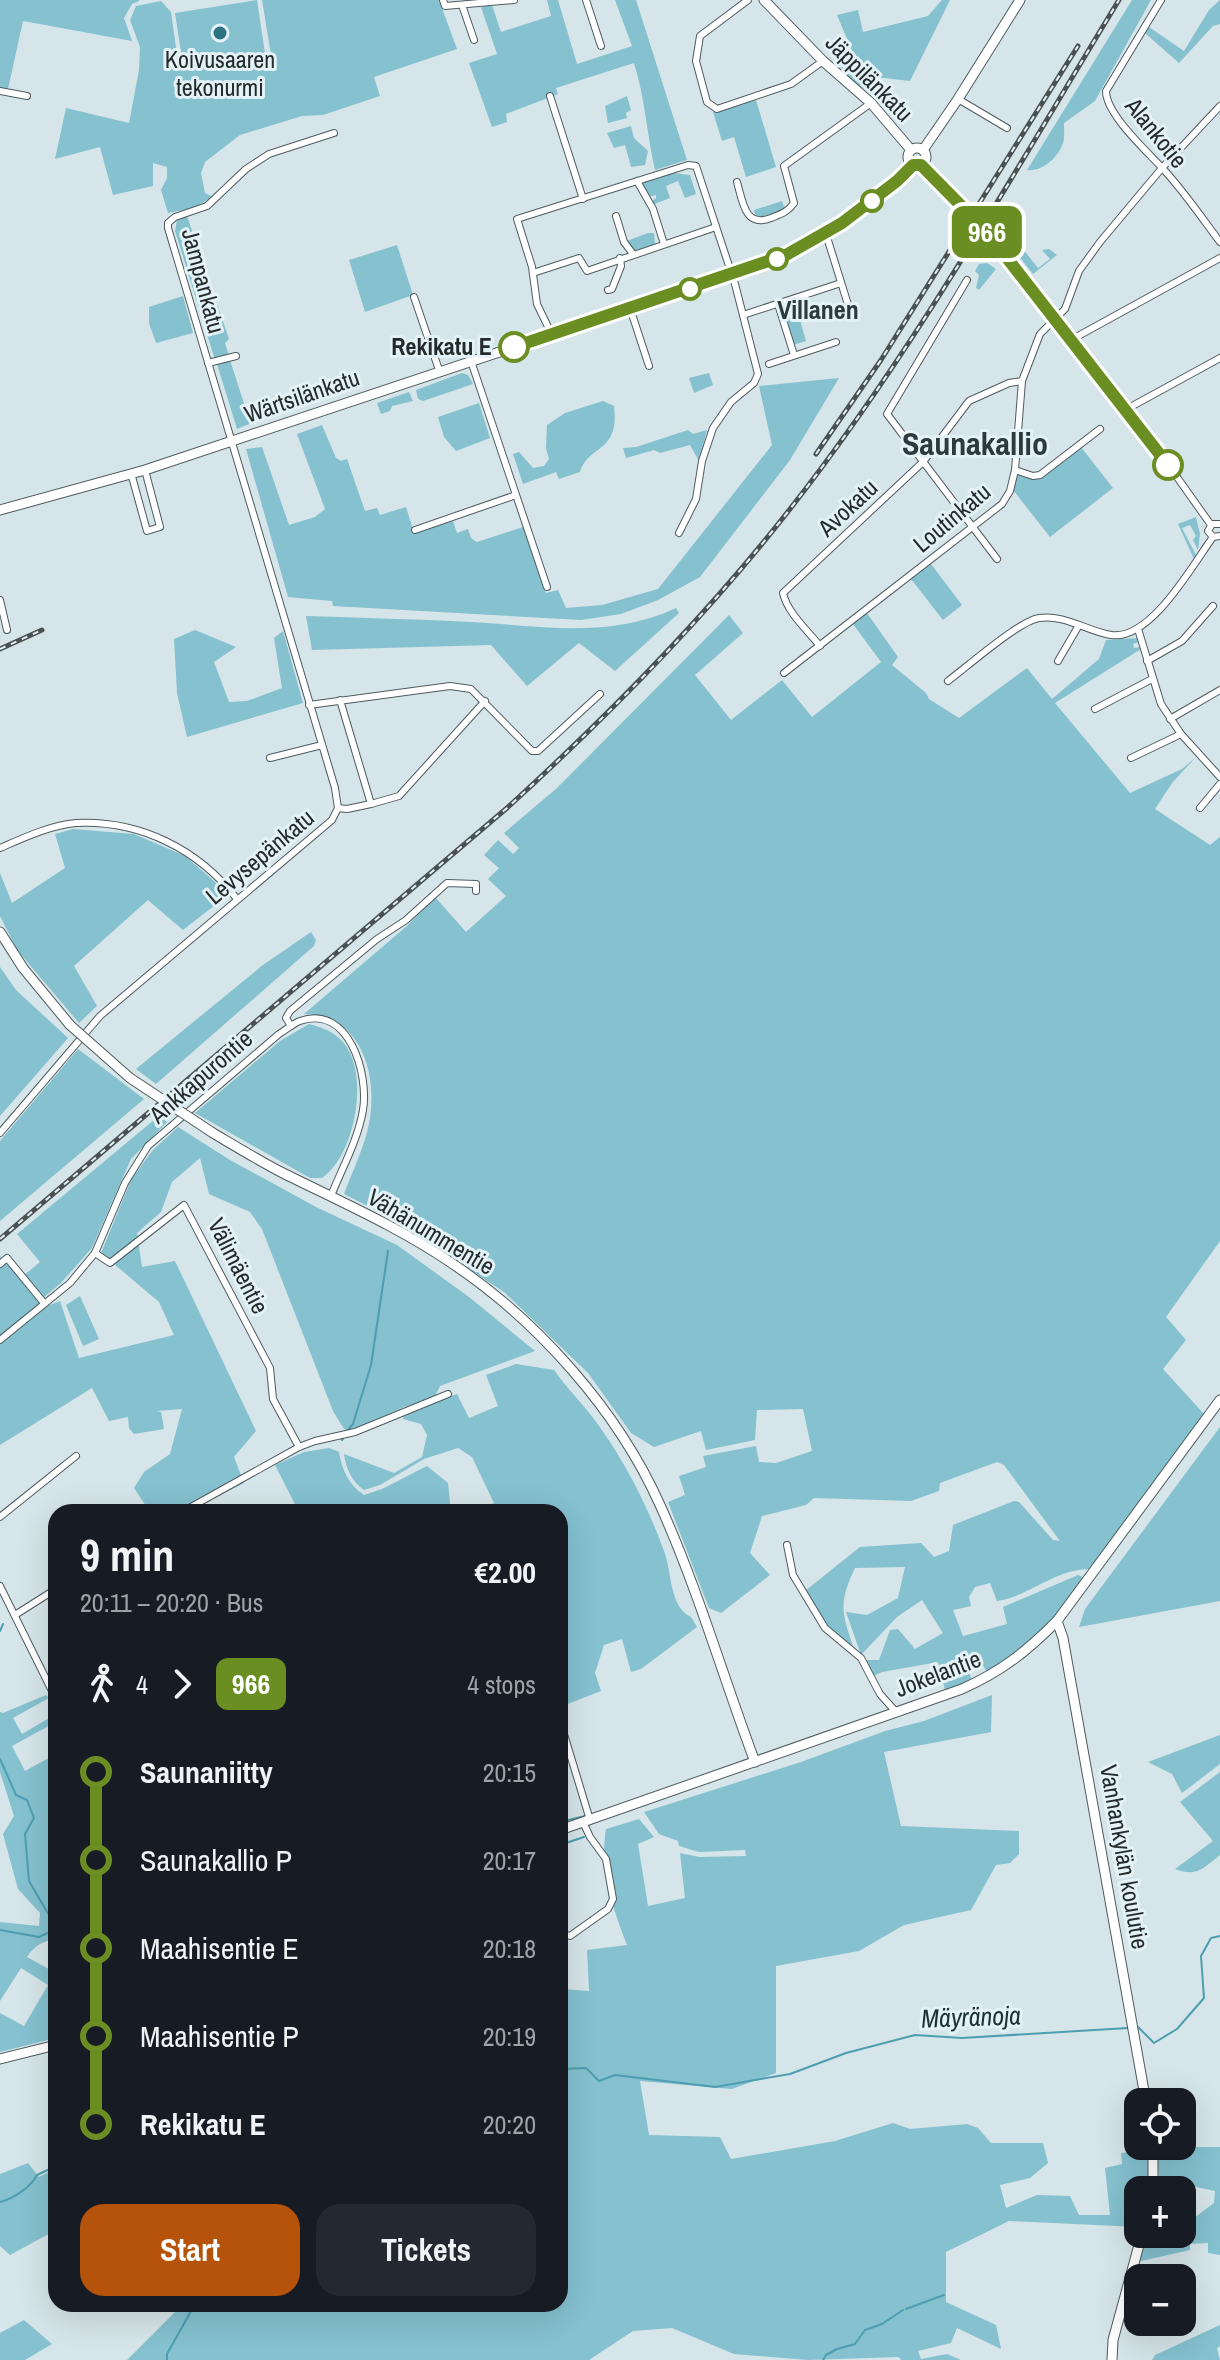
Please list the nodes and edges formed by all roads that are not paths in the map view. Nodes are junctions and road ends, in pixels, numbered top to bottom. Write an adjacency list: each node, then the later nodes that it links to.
1 (514, 0): 8 (street)
2 (586, 0): 10 (street)
3 (748, 0): 11 (street)
4 (764, 0): 11 (street, Jäppilänkatu)
5 (1020, 0): 15 (street)
6 (1161, 0): 23 (street, Alankotie)
7 (444, 3): 8 (street)
8 (462, 5): 9 (street)
9 (474, 40)
10 (601, 46)
11 (823, 61): 16 (street, Jäppilänkatu)
12 (0, 91): 13 (street)
13 (27, 96)
14 (550, 96): 26 (street)
15 (958, 99): 18 (street); 21 (street)
16 (871, 103): 20 (street, Jäppilänkatu); 25 (street)
17 (1220, 106): 23 (street, Loutinkatu)
18 (1007, 128)
19 (334, 133): 53 (street, Jampankatu)
20 (911, 150): 21 (street); 22 (street)
21 (923, 150): 22 (street)
22 (917, 165): 29 (street, Wärtsilänkatu); 45 (street)
23 (1162, 168): 30 (street, Alankotie); 45 (street, Loutinkatu)
24 (637, 181): 26 (street); 28 (street); 31 (street)
25 (737, 182)
26 (583, 199): 35 (street)
27 (616, 216): 32 (street)
28 (716, 227): 31 (street); 36 (street)
29 (826, 234): 36 (street, Wärtsilänkatu); 38 (street)
30 (1220, 242)
31 (664, 244): 32 (street)
32 (633, 254): 33 (street)
33 (620, 258): 35 (street); 39 (street)
34 (1220, 258): 47 (street)
35 (533, 273): 46 (street)
36 (732, 275): 42 (street, Wärtsilänkatu); 44 (street)
37 (967, 280): 61 (street)
38 (841, 283): 41 (street); 43 (street)
39 (608, 290)
40 (414, 297): 56 (street)
41 (778, 304): 44 (street); 49 (street)
42 (630, 308): 46 (street, Wärtsilänkatu); 55 (street)
43 (850, 311)
44 (743, 315): 71 (street)
45 (1053, 319): 47 (street); 57 (street, Loutinkatu)
46 (551, 333): 52 (street, Wärtsilänkatu)
47 (1069, 341): 58 (street)
48 (836, 342): 49 (street)
49 (794, 355): 54 (street)
50 (236, 356): 53 (street)
51 (1220, 358): 58 (street)
52 (471, 361): 56 (street, Wärtsilänkatu); 65 (street)
53 (208, 363): 60 (street, Jampankatu)
54 (769, 364)
55 (649, 366)
56 (439, 370): 60 (street, Wärtsilänkatu)
57 (1022, 381): 61 (street, Avokatu); 63 (street, Loutinkatu)
58 (1125, 410): 68 (street)
59 (1100, 429): 63 (street)
60 (232, 441): 62 (street, Wärtsilänkatu); 90 (street, Levysepänkatu)
61 (923, 462): 69 (street); 80 (street, Avokatu)
62 (145, 470): 64 (street, Wärtsilänkatu); 64 (street)
63 (1015, 470): 69 (street, Loutinkatu)
64 (131, 473): 66 (street, Wärtsilänkatu)
65 (516, 495): 70 (street); 74 (street)
66 (0, 510)
67 (1220, 524): 68 (street)
68 (1211, 525): 72 (street)
69 (973, 527): 73 (street); 80 (street, Loutinkatu)
70 (415, 530)
71 (679, 533)
72 (1217, 536): 78 (street)
73 (997, 559)
74 (547, 587)
75 (0, 600): 79 (street)
76 (1213, 606): 82 (street)
77 (1079, 625): 78 (street); 81 (street); 85 (street)
78 (1138, 629): 82 (street)
79 (7, 630)
80 (820, 646): 83 (street, Loutinkatu)
81 (1058, 661)
82 (1147, 661): 84 (street)
83 (784, 673)
84 (1152, 679): 91 (street); 92 (street)
85 (948, 681)
86 (1220, 690): 92 (street)
87 (600, 694): 89 (street)
88 (340, 700): 89 (street); 90 (street); 99 (street)
89 (485, 701): 99 (street)
90 (309, 705): 94 (street, Levysepänkatu)
91 (1095, 709)
92 (1170, 719): 93 (street)
93 (1181, 734): 96 (street); 97 (street)
94 (322, 745): 95 (street); 100 (street, Levysepänkatu)
95 (270, 758)
96 (1131, 758)
97 (1220, 777)
98 (1220, 784): 101 (street)
99 (371, 804): 100 (street)
100 (338, 808): 104 (street, Levysepänkatu)
101 (1200, 808)
102 (0, 848): 104 (street)
103 (476, 891): 106 (street)
104 (237, 899): 107 (street, Levysepänkatu)
105 (0, 932): 108 (street, Vähänummentie, bridge)
106 (291, 1026): 108 (street); 109 (street, Ankkapurontie)
107 (0, 1133)
108 (331, 1196): 127 (street, Vähänummentie)
109 (95, 1253): 111 (street, Ankkapurontie); 115 (street, Välimäentie)
110 (0, 1264): 111 (street)
111 (44, 1303): 112 (street, Ankkapurontie)
112 (0, 1340)
113 (448, 1394): 115 (street)
114 (1220, 1400): 123 (street, Jokelantie)
115 (299, 1447): 117 (street)
116 (76, 1456): 118 (street)
117 (196, 1504)
118 (0, 1517)
119 (787, 1545): 125 (street)
120 (0, 1586): 122 (street)
121 (48, 1594): 122 (street)
122 (15, 1615): 124 (street)
123 (1057, 1621): 125 (street, Jokelantie); 133 (street, Vanhankylän koulutie)
124 (48, 1683)
125 (896, 1712): 127 (street, Jokelantie)
126 (568, 1751): 128 (street)
127 (755, 1762): 128 (street, Jokelantie)
128 (587, 1821): 129 (street, Jokelantie); 130 (street)
129 (568, 1827)
130 (568, 1935)
131 (48, 2050): 132 (street)
132 (0, 2059)
133 (1144, 2088)
134 (1138, 2248): 135 (street)
135 (1112, 2360)

